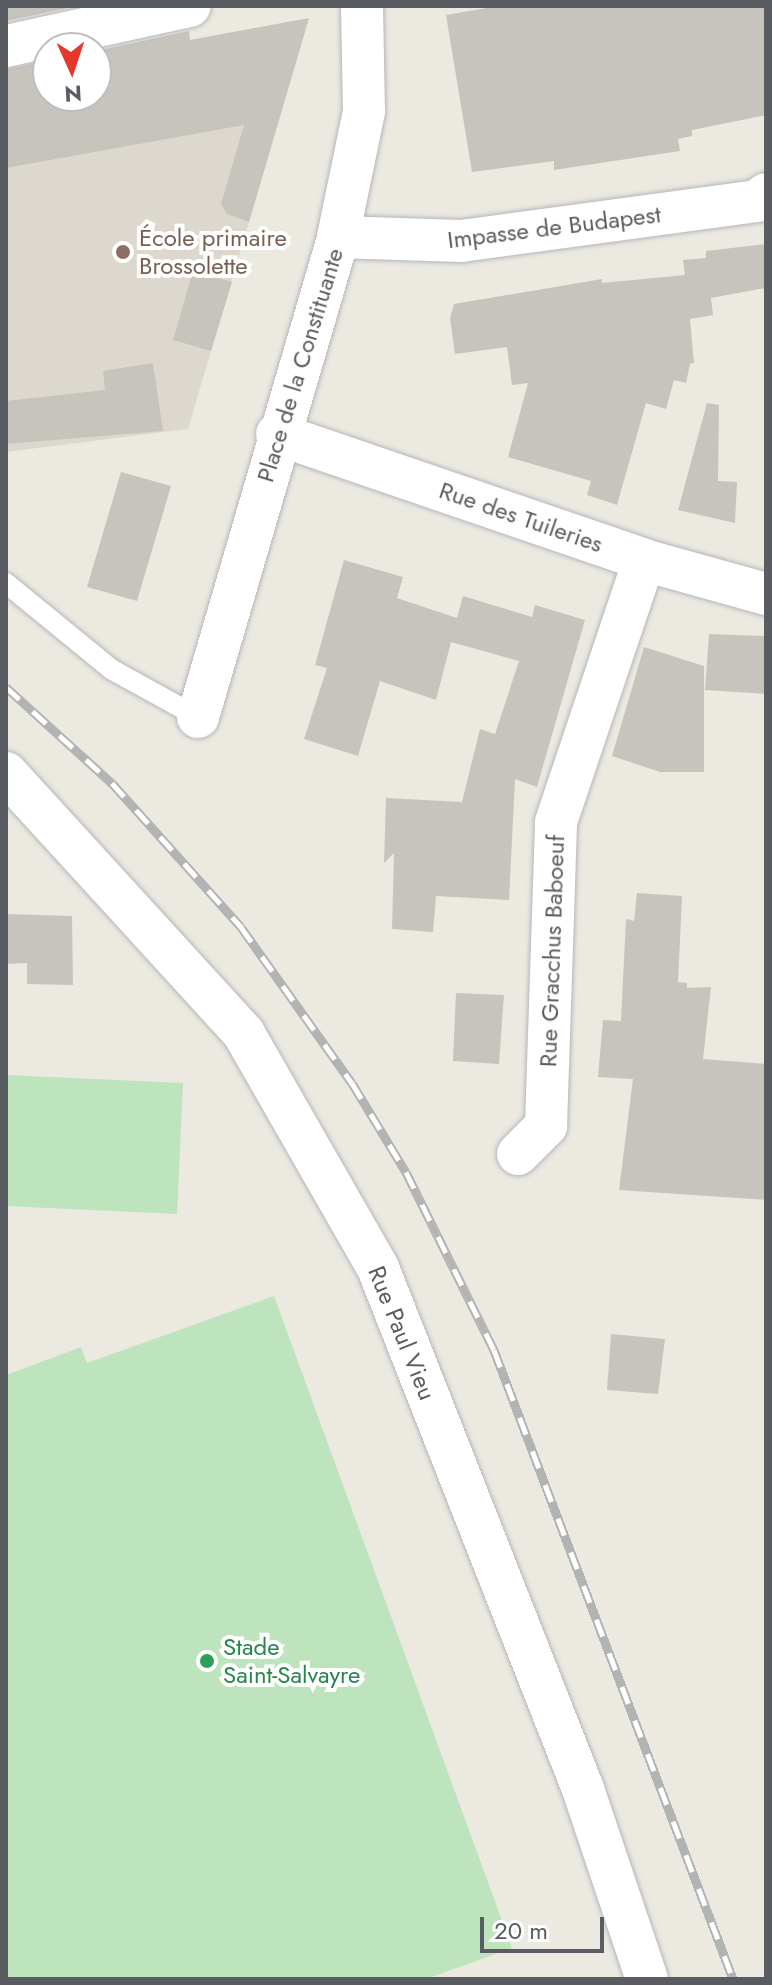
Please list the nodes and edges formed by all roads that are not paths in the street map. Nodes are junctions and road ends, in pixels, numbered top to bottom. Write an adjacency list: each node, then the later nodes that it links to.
1 (190, 6): 3 (street)
2 (362, 6): 5 (street, Place de la Constituante)
3 (6, 46)
4 (766, 194): 5 (street, Impasse de Budapest)
5 (338, 237): 6 (street, Place de la Constituante)
6 (277, 434): 7 (street, Rue des Tuileries); 10 (street, Place de la Constituante)
7 (644, 560): 9 (street, Rue des Tuileries); 12 (street, Rue Gracchus Baboeuf)
8 (6, 583): 10 (lane)
9 (766, 594)
10 (198, 717)
11 (6, 773): 13 (street, Rue Paul Vieu)
12 (518, 1154)
13 (647, 1979)

